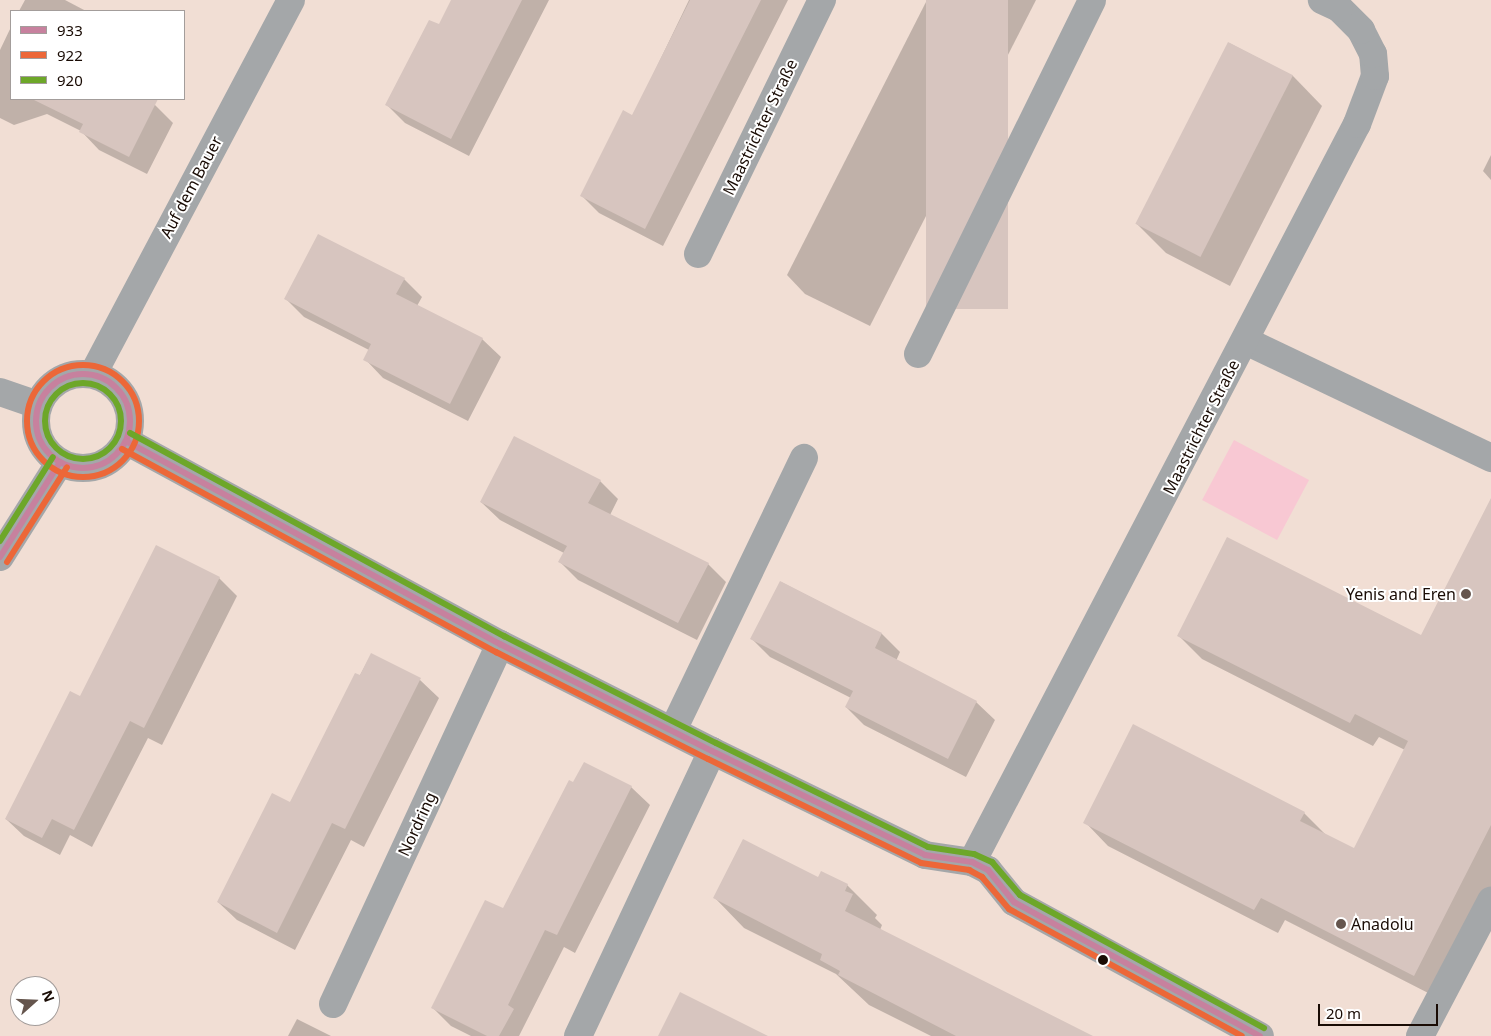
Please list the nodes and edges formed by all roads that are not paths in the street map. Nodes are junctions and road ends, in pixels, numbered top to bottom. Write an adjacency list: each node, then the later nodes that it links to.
1 (291, 0): 8 (street, Auf dem Bauer)
2 (822, 0): 5 (street, Maastrichter Straße)
3 (1092, 0): 7 (street)
4 (1322, 0): 6 (street, Maastrichter Straße)
5 (698, 254)
6 (1246, 341): 13 (street); 19 (street, Maastrichter Straße)
7 (918, 354)
8 (93, 374): 10 (street); 11 (street)
9 (0, 392): 10 (street)
10 (38, 405): 14 (street)
11 (126, 440): 14 (street); 16 (street)
12 (804, 458): 17 (street)
13 (1491, 458)
14 (60, 462): 15 (street)
15 (0, 557)
16 (500, 644): 17 (street); 21 (street, Nordring)
17 (673, 730): 18 (street)
18 (712, 751): 19 (street); 22 (street)
19 (972, 862): 23 (street)
20 (1491, 901): 24 (street)
21 (333, 1004)
22 (578, 1036)
23 (1260, 1036)
24 (1420, 1036)

